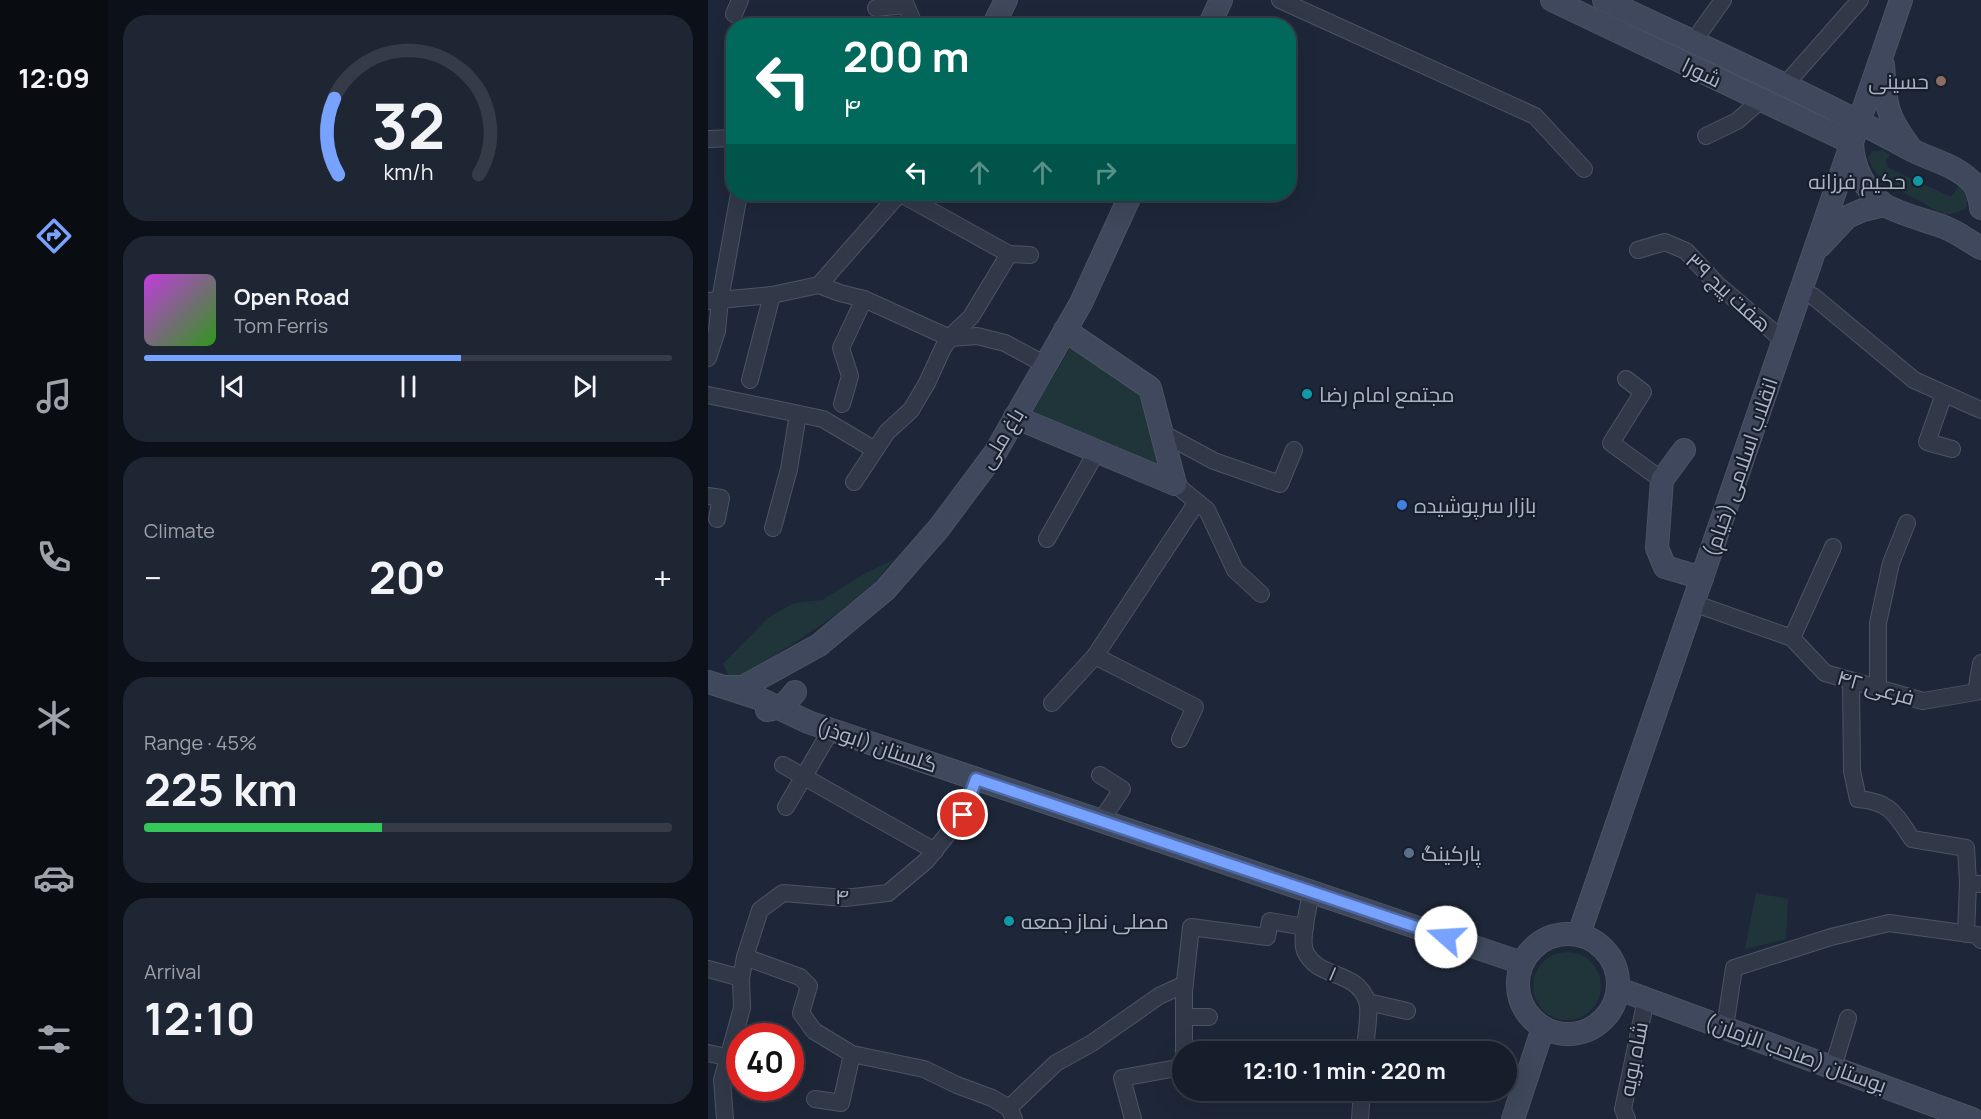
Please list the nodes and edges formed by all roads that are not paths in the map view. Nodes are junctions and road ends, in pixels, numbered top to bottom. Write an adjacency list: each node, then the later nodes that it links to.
1 (1006, 0): 12 (street)
2 (1221, 0): 13 (street)
3 (1281, 0): 24 (street)
4 (1552, 0): 17 (street, شورا)
5 (1604, 0): 9 (street, شورا)
6 (1723, 0): 14 (street)
7 (1860, 0): 16 (street)
8 (1901, 0): 15 (street, انقلاب اسلامی (خیام))
9 (1639, 7): 14 (street, شورا)
10 (876, 8): 11 (street)
11 (912, 18)
12 (997, 18)
13 (1213, 18)
14 (1693, 42): 16 (street, شورا)
15 (1882, 56): 18 (street, انقلاب اسلامی (خیام)); 23 (street)
16 (1785, 85): 18 (street, شورا)
17 (1761, 100): 19 (street); 22 (street, شورا)
18 (1859, 122): 22 (street, انقلاب اسلامی (خیام)); 23 (street, شورا)
19 (1706, 136)
20 (726, 138): 21 (street)
21 (708, 139)
22 (1852, 143): 30 (street); 34 (street, انقلاب اسلامی (خیام))
23 (1914, 152): 25 (street, شورا)
24 (1584, 170)
25 (1980, 200): 31 (street)
26 (738, 201): 41 (street)
27 (894, 201): 37 (street)
28 (913, 201): 35 (street)
29 (1128, 201): 42 (street, باغ ملی)
30 (1884, 205): 31 (street); 34 (street)
31 (1946, 228): 32 (street)
32 (1981, 248)
33 (1638, 250): 44 (street, هفت پیچ ۳۹)
34 (1814, 252): 44 (street, انقلاب اسلامی (خیام))
35 (1009, 254): 36 (street); 43 (street)
36 (1029, 255)
37 (819, 285): 38 (street); 40 (street)
38 (772, 295): 41 (street); 48 (street)
39 (1813, 296): 49 (street)
40 (864, 299): 43 (street); 51 (street)
41 (714, 301): 45 (street)
42 (1065, 330): 46 (street, باغ ملی); 55 (street)
43 (951, 338): 46 (street); 57 (street)
44 (1784, 341): 71 (street, انقلاب اسلامی (خیام))
45 (708, 358)
46 (1044, 364): 54 (street, باغ ملی)
47 (1626, 379): 61 (street)
48 (750, 380)
49 (1944, 393): 52 (street); 56 (street)
50 (708, 395): 53 (street)
51 (842, 404)
52 (1981, 410)
53 (798, 414): 57 (street); 68 (street)
54 (1015, 417): 60 (street); 75 (street, باغ ملی)
55 (1162, 433): 58 (street); 63 (street)
56 (1952, 449)
57 (875, 450): 62 (street)
58 (1294, 450)
59 (1684, 450): 61 (street)
60 (1098, 452): 63 (street); 69 (street)
61 (1662, 480): 71 (street)
62 (854, 482)
63 (1175, 484): 65 (street)
64 (708, 496): 66 (street)
65 (1197, 502): 72 (street); 76 (street)
66 (717, 519)
67 (1907, 523): 80 (street)
68 (773, 528)
69 (1047, 539)
70 (1833, 547): 74 (street)
71 (1702, 578): 73 (street, انقلاب اسلامی (خیام))
72 (1261, 594)
73 (1693, 603): 74 (street, فرعی ۴۲); 97 (street, انقلاب اسلامی (خیام))
74 (1792, 638): 78 (street, فرعی ۴۲)
75 (819, 645): 79 (street, باغ ملی); 81 (street, باغ ملی)
76 (1095, 656): 82 (street); 86 (street)
77 (1981, 663): 80 (street, فرعی ۴۲)
78 (1851, 681): 80 (street, فرعی ۴۲); 94 (street)
79 (712, 688): 83 (street, گلستان (ابوذر))
80 (1878, 688)
81 (795, 692): 83 (street); 84 (street)
82 (1052, 703)
83 (779, 708): 84 (street, گلستان (ابوذر))
84 (808, 722): 85 (street, گلستان (ابوذر))
85 (831, 730): 89 (street); 90 (street, گلستان (ابوذر))
86 (1180, 739)
87 (783, 765): 89 (street)
88 (1100, 775): 92 (street)
89 (804, 777): 91 (street); 93 (street)
90 (976, 779): 92 (street, گلستان (ابوذر)); 93 (street, ۴)
91 (786, 807)
92 (1101, 821): 95 (street, گلستان (ابوذر))
93 (934, 851): 99 (street, ۴)
94 (1975, 884): 98 (street)
95 (1311, 892): 96 (street, ۱); 100 (street, گلستان (ابوذر))
96 (1305, 927): 103 (street); 106 (street, ۱)
97 (1579, 934): 100 (street); 104 (street)
98 (1973, 937): 112 (street)
99 (745, 957): 102 (street, ۴); 117 (street)
100 (1522, 963): 113 (street)
101 (708, 969): 102 (street)
102 (741, 978): 111 (street, ۴)
103 (1185, 984): 108 (street); 124 (street)
104 (1618, 988): 105 (street, بوستان (صاحب الزمان)); 113 (street)
105 (1646, 999): 112 (street, بوستان (صاحب الزمان)); 130 (street, شاه بویه)
106 (1368, 1002): 107 (street); 115 (street)
107 (1407, 1011)
108 (1184, 1017): 109 (street); 114 (street)
109 (1209, 1017)
110 (1848, 1018): 119 (street)
111 (740, 1023)
112 (1725, 1027): 119 (street, بوستان (صاحب الزمان))
113 (1543, 1028): 129 (street)
114 (1184, 1041)
115 (1366, 1041)
116 (708, 1053): 118 (street)
117 (852, 1054): 122 (street); 124 (street)
118 (726, 1057)
119 (1833, 1067): 125 (street, بوستان (صاحب الزمان))
120 (1172, 1069): 127 (street)
121 (726, 1073): 126 (street, ۴)
122 (815, 1099)
123 (1361, 1101): 128 (street)
124 (1011, 1113)
125 (1945, 1114): 131 (street, بوستان (صاحب الزمان))
126 (725, 1119)
127 (1133, 1119)
128 (1360, 1119)
129 (1513, 1119)
130 (1627, 1119)
131 (1972, 1119)

